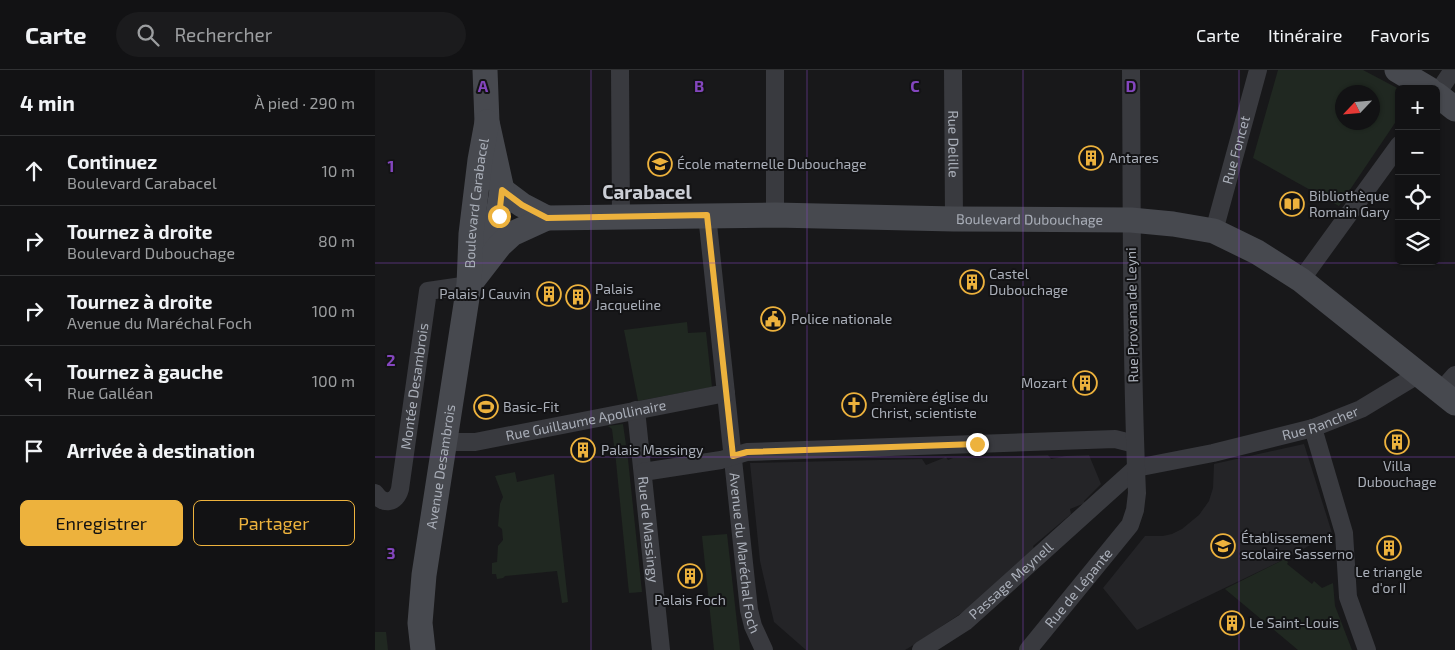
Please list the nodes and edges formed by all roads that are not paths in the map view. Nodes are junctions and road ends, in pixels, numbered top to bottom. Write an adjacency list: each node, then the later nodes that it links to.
1 (485, 70): 13 (main road, Boulevard Carabacel)
2 (620, 70): 19 (street)
3 (775, 70): 17 (street)
4 (953, 70): 20 (street, Rue Delille)
5 (1131, 70): 21 (street, Rue Provana de Leyni)
6 (1258, 70): 22 (street, Rue Foncet)
7 (1397, 70): 9 (main road)
8 (1453, 70): 10 (street)
9 (1422, 85)
10 (1440, 88)
11 (1440, 97): 12 (main road)
12 (1455, 109)
13 (487, 122): 15 (main road, Boulevard Carabacel); 25 (main road, Boulevard Carabacel)
14 (1395, 151): 24 (street)
15 (502, 190): 18 (main road, Boulevard Dubouchage); 25 (main road, Boulevard Carabacel)
16 (707, 215): 17 (main road, Boulevard Dubouchage); 19 (main road, Boulevard Dubouchage); 28 (street, Avenue du Maréchal Foch)
17 (775, 215): 20 (main road, Boulevard Dubouchage)
18 (547, 218): 19 (main road, Boulevard Dubouchage); 23 (main road, Boulevard Dubouchage)
19 (621, 218)
20 (954, 219): 21 (main road, Boulevard Dubouchage)
21 (1131, 220): 22 (main road, Boulevard Dubouchage); 32 (street, Rue Provana de Leyni)
22 (1214, 231): 24 (main road, Boulevard Dubouchage)
23 (500, 246): 25 (main road, Boulevard Carabacel)
24 (1301, 280): 26 (main road, Boulevard Dubouchage)
25 (469, 285): 31 (main road, Avenue Desambrois); 36 (street, Montée Desambrois)
26 (1419, 374): 27 (main road, Boulevard Dubouchage); 30 (street, Rue Rancher)
27 (1450, 390)
28 (726, 393): 29 (street, Rue Guillaume Apollinaire); 33 (street, Avenue du Maréchal Foch)
29 (636, 410): 31 (street, Rue Guillaume Apollinaire); 35 (street, Rue de Massingy)
30 (1313, 428): 34 (street, Rue Rancher); 43 (street)
31 (443, 442): 38 (main road, Avenue Desambrois)
32 (1135, 444): 33 (street); 34 (street, Rue Provana de Leyni)
33 (733, 456): 35 (street); 40 (street, Avenue du Maréchal Foch)
34 (1136, 468): 37 (street, Rue Provana de Leyni); 41 (street, Passage Meynell)
35 (643, 472): 39 (street, Rue de Massingy)
36 (375, 493)
37 (1130, 525): 42 (street, Rue de Lépante)
38 (423, 650)
39 (661, 650)
40 (764, 650)
41 (921, 650)
42 (1028, 650)
43 (1367, 650)

